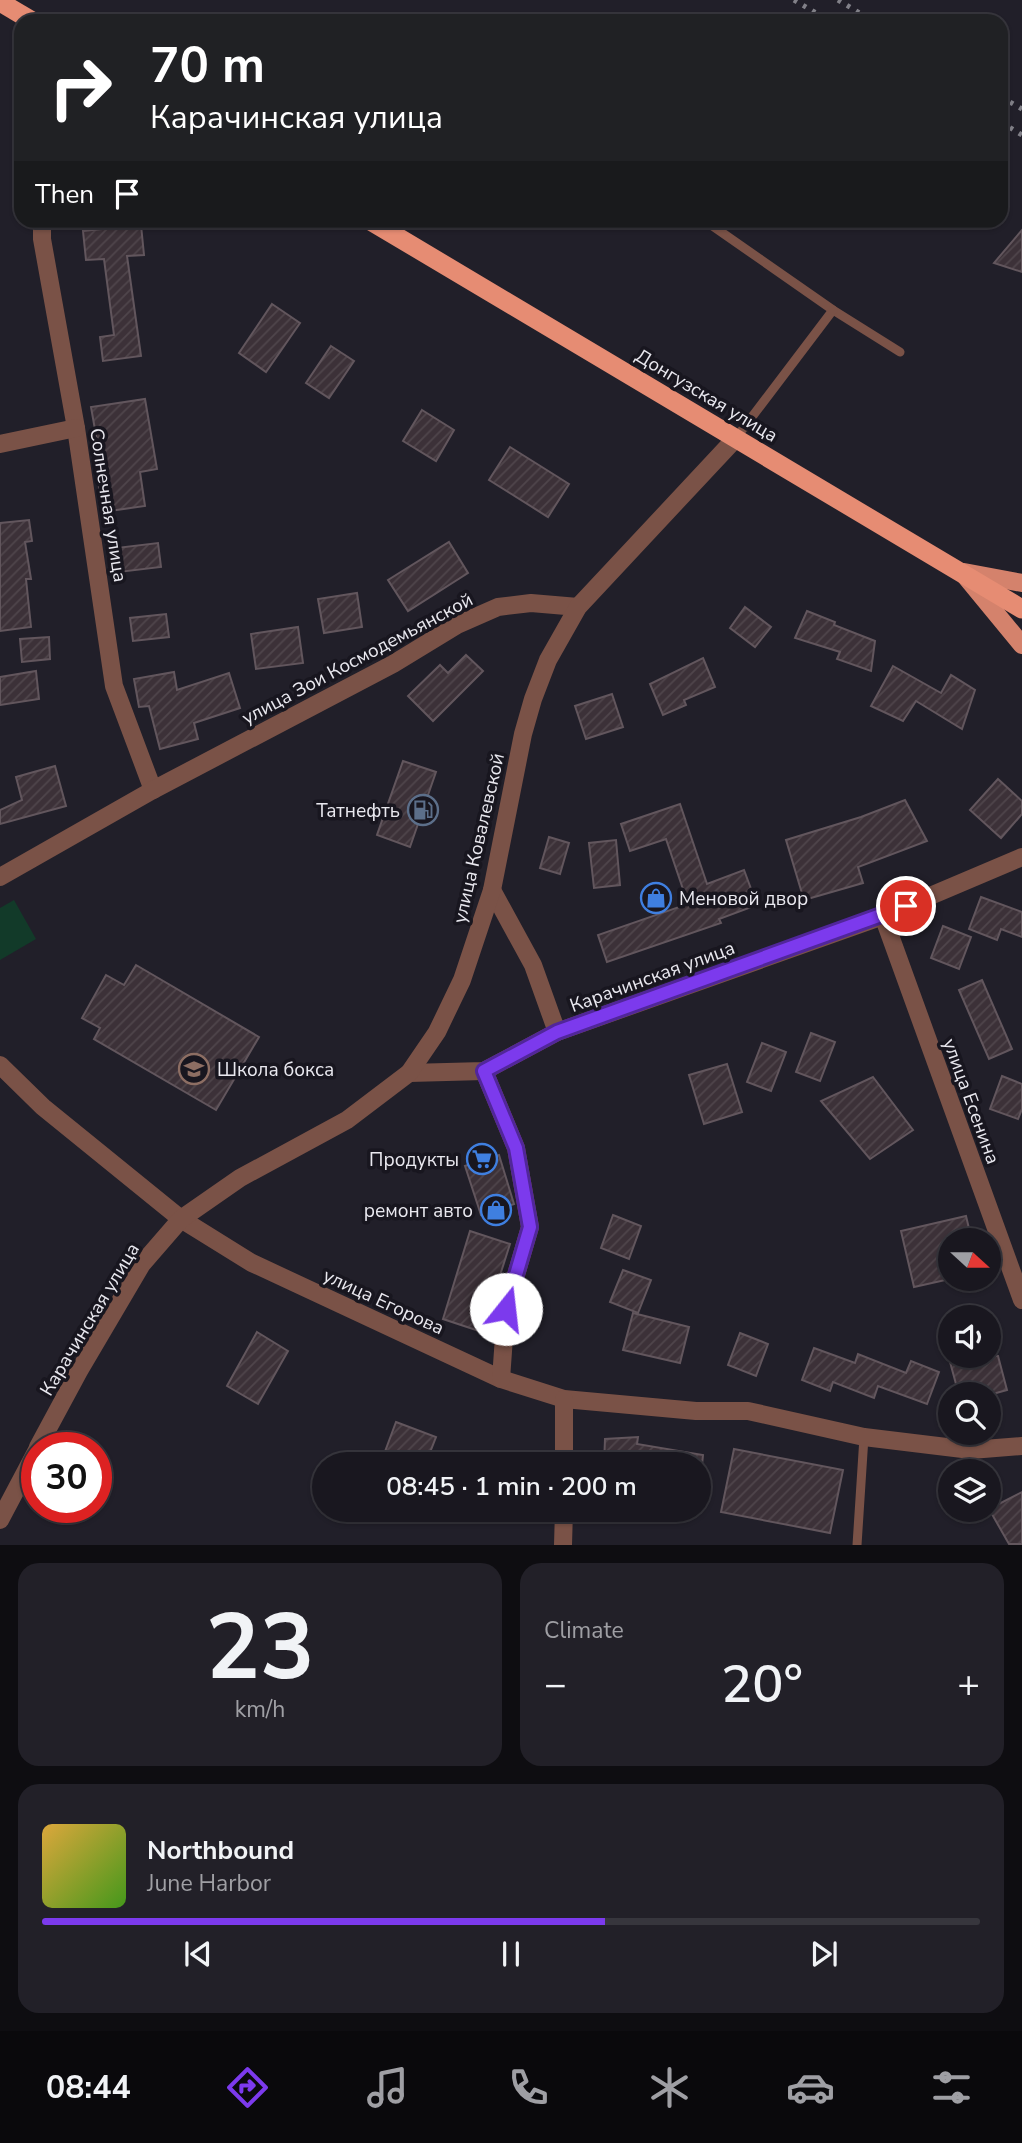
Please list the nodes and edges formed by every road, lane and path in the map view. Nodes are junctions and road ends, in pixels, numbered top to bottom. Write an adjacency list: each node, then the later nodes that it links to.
1 (0, 2): 2 (highway)
2 (20, 14)
3 (42, 228): 8 (street, Солнечная улица)
4 (382, 228): 9 (highway, Донгузская улица)
5 (715, 228): 6 (lane)
6 (833, 310): 7 (lane); 9 (lane)
7 (900, 352)
8 (76, 428): 10 (street); 16 (street, Солнечная улица)
9 (736, 438): 11 (highway, Донгузская улица); 13 (street)
10 (0, 444)
11 (961, 572): 12 (main road); 14 (highway, Донгузская улица); 15 (main road)
12 (1022, 583)
13 (578, 607): 16 (street, улица Зои Космодемьянской); 19 (street, улица Ковалевской)
14 (1022, 609)
15 (1022, 645)
16 (153, 790): 18 (street, улица Зои Космодемьянской)
17 (1022, 857): 20 (street, Карачинская улица)
18 (0, 877)
19 (492, 890): 21 (street); 24 (street, улица Ковалевской)
20 (883, 916): 21 (street, Карачинская улица); 26 (street, улица Есенина)
21 (557, 1032): 23 (street, Карачинская улица)
22 (0, 1065): 25 (street, улица Егорова)
23 (484, 1071): 24 (street, Карачинская улица); 27 (street)
24 (409, 1073): 25 (street, Карачинская улица)
25 (181, 1219): 27 (street, улица Егорова); 29 (street, Карачинская улица)
26 (1022, 1300)
27 (501, 1378): 28 (street, улица Егорова)
28 (564, 1399): 30 (street, улица Егорова); 32 (street)
29 (47, 1432)
30 (864, 1437): 31 (street, улица Егорова); 37 (lane)
31 (1022, 1446)
32 (564, 1452)
33 (21, 1481): 34 (street, Карачинская улица)
34 (0, 1520)
35 (564, 1522): 36 (street)
36 (563, 1545)
37 (857, 1545)

